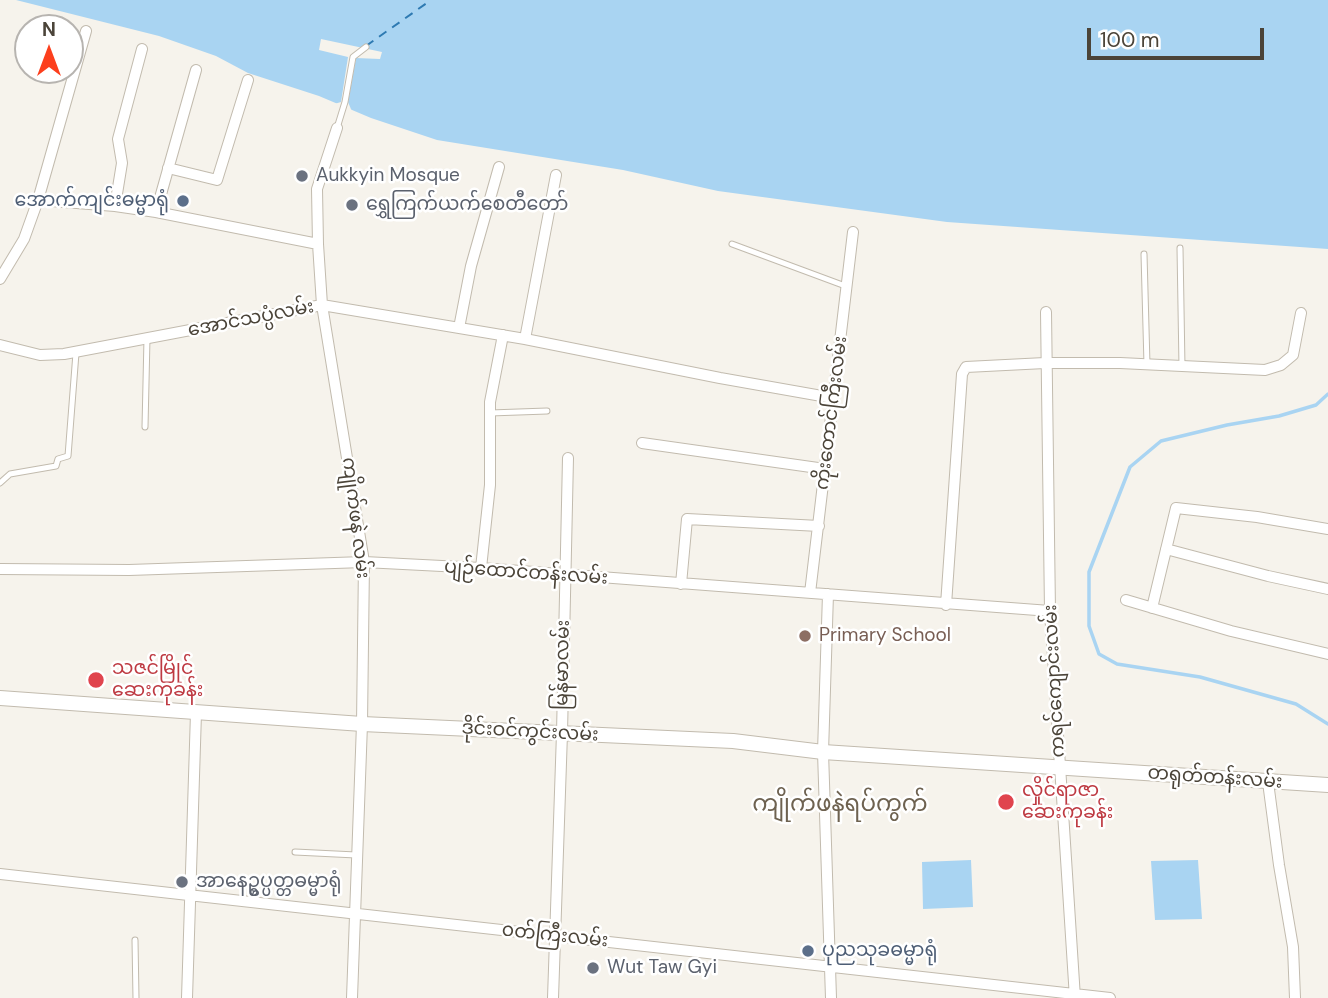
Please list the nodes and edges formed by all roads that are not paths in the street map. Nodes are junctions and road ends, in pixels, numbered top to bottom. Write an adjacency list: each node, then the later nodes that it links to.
1 (86, 31): 10 (street)
2 (366, 47): 6 (lane)
3 (142, 49): 11 (street)
4 (196, 70): 8 (street)
5 (248, 80): 8 (street)
6 (337, 128): 14 (street, ကျိုက်ဖနဲ လမ်း)
7 (499, 167): 23 (street)
8 (168, 168): 12 (street)
9 (556, 175): 26 (street)
10 (38, 200): 11 (street); 18 (street)
11 (115, 206): 12 (street)
12 (156, 212): 14 (street)
13 (853, 232): 19 (street, ကိုးတောင်ကြီးလမ်း)
14 (318, 244): 20 (street, ကျိုက်ဖနဲ လမ်း)
15 (732, 244): 19 (lane)
16 (1181, 248): 31 (lane)
17 (1144, 254): 30 (lane)
18 (0, 279)
19 (848, 287): 32 (street, ကိုးတောင်ကြီးလမ်း)
20 (322, 305): 23 (street, အောင်သပ္ပံလမ်း); 25 (street, အောင်သပ္ပံလမ်း); 43 (street, ကျိုက်ဖနဲ လမ်း)
21 (1046, 312): 29 (street, ကရင်ကျောင်းလမ်း)
22 (1301, 313): 31 (street)
23 (459, 328): 24 (street, အောင်သပ္ပံလမ်း)
24 (503, 335): 26 (street, အောင်သပ္ပံလမ်း); 34 (street)
25 (146, 338): 28 (street, အောင်သပ္ပံလမ်း); 35 (lane)
26 (525, 339): 32 (street, အောင်သပ္ပံလမ်း)
27 (0, 345): 28 (street, အောင်သပ္ပံလမ်း)
28 (76, 352): 39 (lane)
29 (1045, 363): 30 (street); 52 (street); 54 (street, ကရင်ကျောင်းလမ်း)
30 (1147, 365): 31 (street)
31 (1182, 367)
32 (833, 398): 38 (street, ကိုးတောင်ကြီးလမ်း)
33 (547, 411): 34 (lane)
34 (490, 413): 44 (street)
35 (145, 428)
36 (642, 443): 38 (street)
37 (568, 458): 46 (street, မြန်မာလမ်း)
38 (825, 468): 40 (street, ကိုးတောင်ကြီးလမ်း)
39 (0, 483)
40 (819, 526): 47 (street); 49 (street, ကိုးတောင်ကြီးလမ်း)
41 (1328, 529): 42 (street)
42 (1166, 550): 48 (street); 53 (street)
43 (364, 562): 44 (street, ပျဉ်ထောင်တန်းလမ်း); 45 (street, ပျဉ်ထောင်တန်းလမ်း); 58 (street, ကျိုက်ဖနဲ လမ်း)
44 (481, 568): 46 (street, ပျဉ်ထောင်တန်းလမ်း)
45 (0, 569)
46 (564, 576): 47 (street, ပျဉ်ထောင်တန်းလမ်း); 59 (street, မြန်မာလမ်း)
47 (681, 584): 49 (street, ပျဉ်ထောင်တန်းလမ်း)
48 (1328, 589)
49 (810, 593): 50 (street, ပျဉ်ထောင်တန်းလမ်း)
50 (828, 594): 52 (street, ပျဉ်ထောင်တန်းလမ်း); 60 (street)
51 (1126, 600): 53 (street)
52 (946, 605): 54 (street, ပျဉ်ထောင်တန်းလမ်း)
53 (1152, 608): 55 (street)
54 (1050, 611): 61 (street, ကရင်ကျောင်းလမ်း)
55 (1328, 654)
56 (0, 698): 57 (street, ဒိုင်းဝင်ကွင်းလမ်း)
57 (196, 713): 58 (street, ဒိုင်းဝင်ကွင်းလမ်း); 67 (street)
58 (362, 724): 59 (street, ဒိုင်းဝင်ကွင်းလမ်း); 65 (street, ကျိုက်ဖနဲ လမ်း)
59 (562, 733): 60 (street, ဒိုင်းဝင်ကွင်းလမ်း); 69 (street, မြန်မာလမ်း)
60 (822, 751): 61 (street, ဒိုင်းဝင်ကွင်းလမ်း); 71 (street)
61 (1060, 768): 62 (street, တရုတ်တန်းလမ်း); 72 (street, ကရင်ကျောင်းလမ်း)
62 (1268, 782): 63 (street, တရုတ်တန်းလမ်း); 79 (street)
63 (1328, 785)
64 (295, 852): 65 (lane)
65 (356, 855): 68 (street, ကျိုက်ဖနဲ လမ်း)
66 (0, 874): 67 (street, ၀တ်ကြီးလမ်း)
67 (192, 896): 68 (street, ၀တ်ကြီးလမ်း); 74 (street)
68 (354, 913): 69 (street, ၀တ်ကြီးလမ်း); 75 (street, ကျိုက်ဖနဲ လမ်း)
69 (555, 936): 71 (street, ၀တ်ကြီးလမ်း); 76 (street, မြန်မာလမ်း)
70 (135, 940): 73 (lane)
71 (831, 967): 72 (street, ၀တ်ကြီးလမ်း); 77 (street)
72 (1075, 997): 78 (street, ၀တ်ကြီးလမ်း)
73 (136, 998)
74 (187, 998)
75 (352, 998)
76 (553, 998)
77 (831, 998)
78 (1110, 998)
79 (1295, 998)

